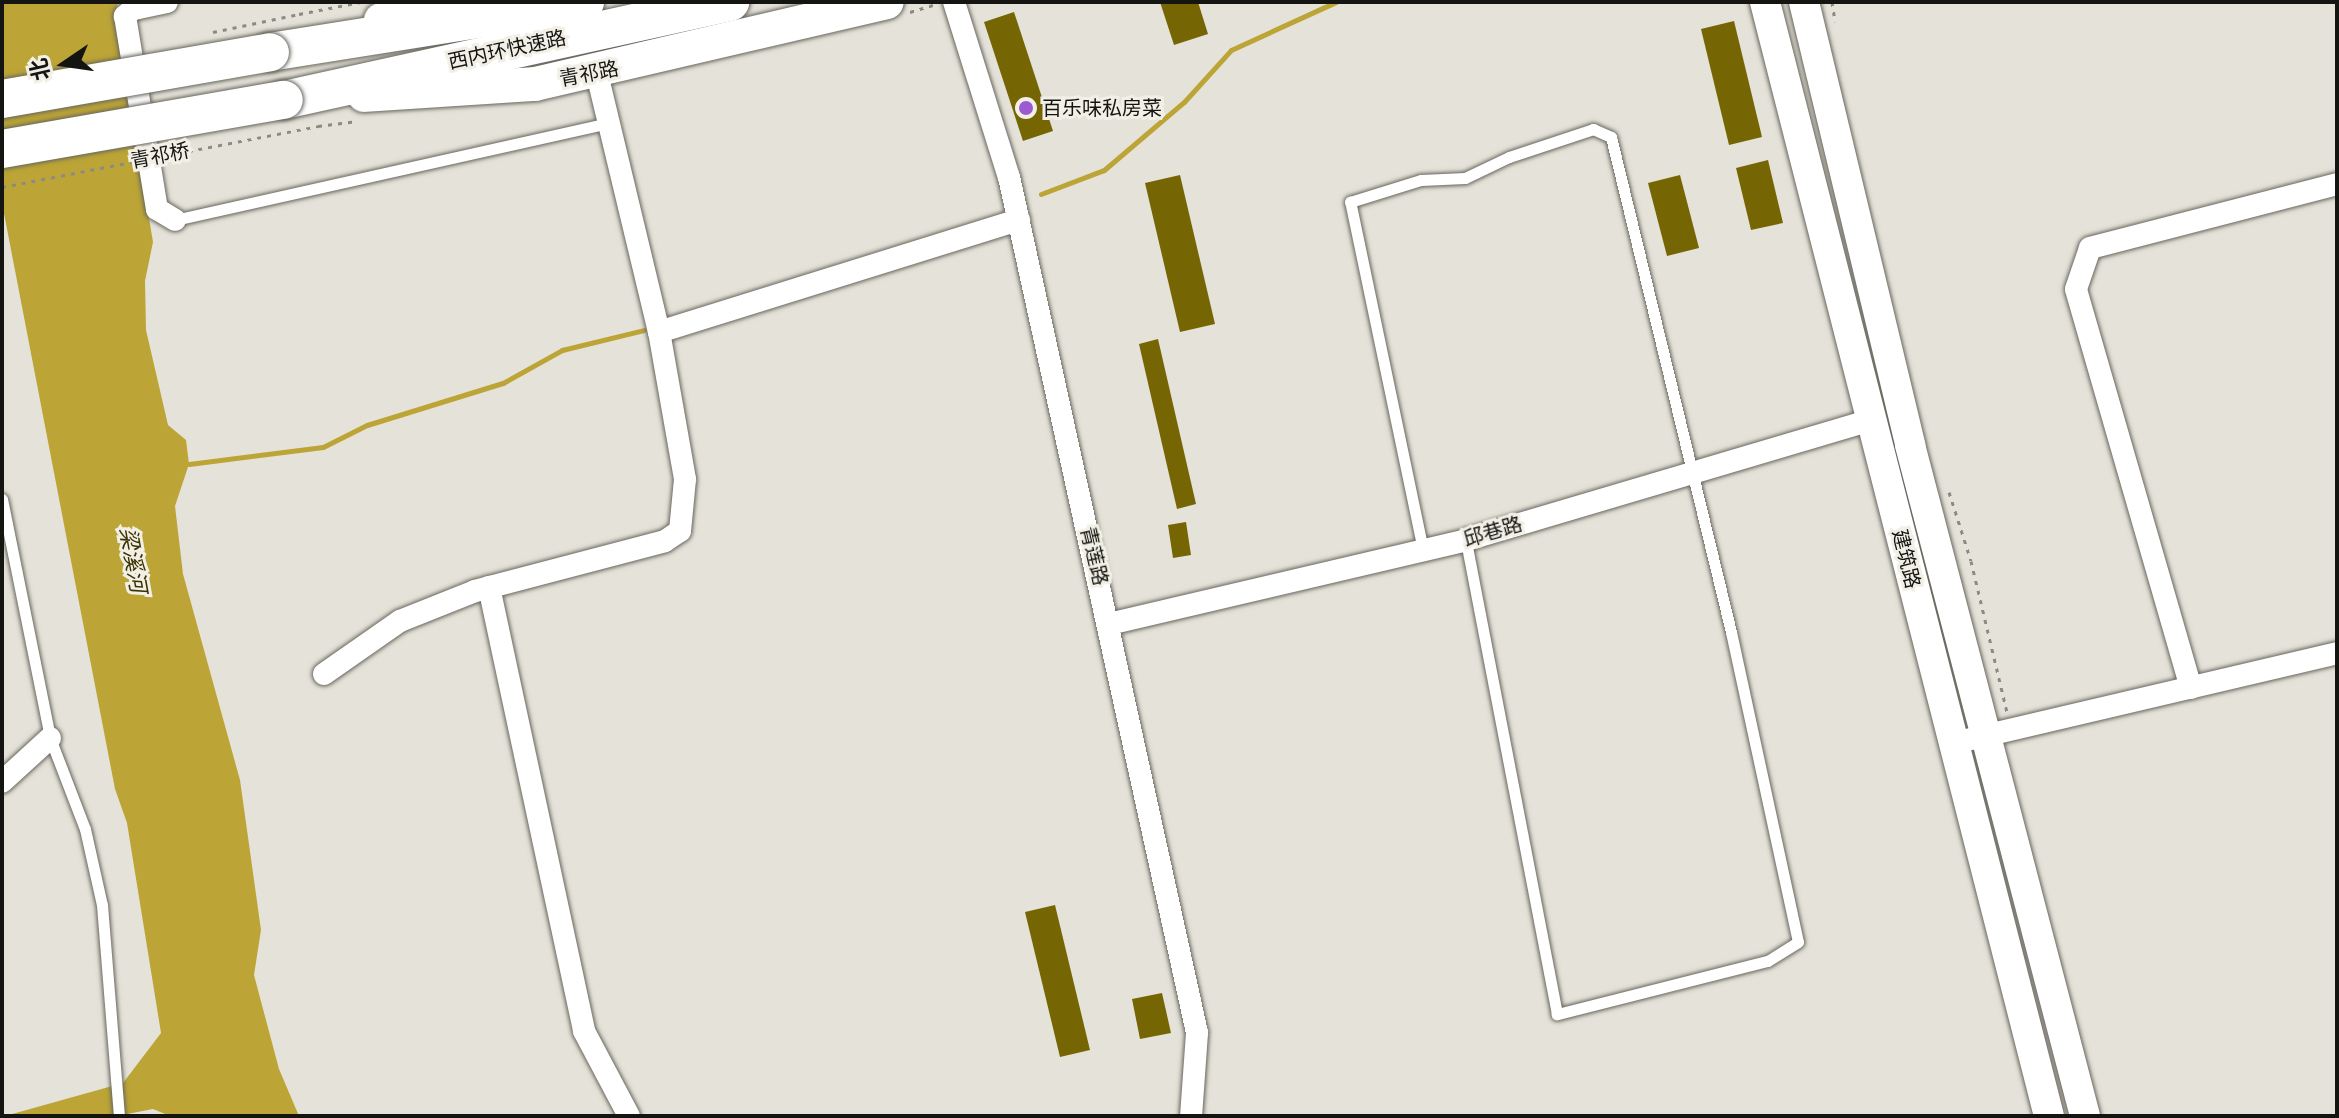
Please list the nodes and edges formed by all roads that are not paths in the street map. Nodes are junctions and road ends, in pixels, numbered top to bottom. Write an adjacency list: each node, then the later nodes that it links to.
1 (167, 2): 16 (street)
2 (446, 2): 9 (main road)
3 (585, 2): 9 (highway, 西内环快速路)
4 (730, 2): 12 (highway, 西内环快速路)
5 (887, 2): 10 (main road, 青祁路)
6 (954, 2): 17 (street, 青莲路)
7 (1765, 2): 19 (main road, 建筑路)
8 (1804, 2): 29 (main road, 建筑路)
9 (270, 52): 11 (highway, bridge)
10 (597, 73): 12 (main road, 青祁路); 13 (street)
11 (2, 99)
12 (284, 100): 14 (highway, 青祁桥, bridge)
13 (608, 123): 16 (lane); 18 (street)
14 (2, 149)
15 (2337, 184): 28 (street)
16 (175, 220)
17 (1019, 220): 18 (street); 25 (street, 青莲路)
18 (659, 332): 24 (street)
19 (1871, 420): 20 (street, 邱巷路); 31 (main road, 建筑路)
20 (1692, 475): 22 (street, 邱巷路); 22 (lane); 23 (lane)
21 (2, 499): 30 (lane)
22 (1466, 540): 23 (street, 邱巷路)
23 (1423, 550): 25 (street, 邱巷路)
24 (489, 587): 27 (street); 34 (street)
25 (1109, 624): 35 (street, 青莲路)
26 (2337, 653): 28 (street)
27 (324, 674)
28 (2191, 688): 29 (street)
29 (1985, 736): 31 (street); 37 (main road, 建筑路)
30 (50, 738): 32 (street); 33 (lane)
31 (1954, 743): 36 (main road, 建筑路)
32 (2, 782)
33 (119, 1116)
34 (629, 1116)
35 (1191, 1116)
36 (2049, 1116)
37 (2085, 1116)

